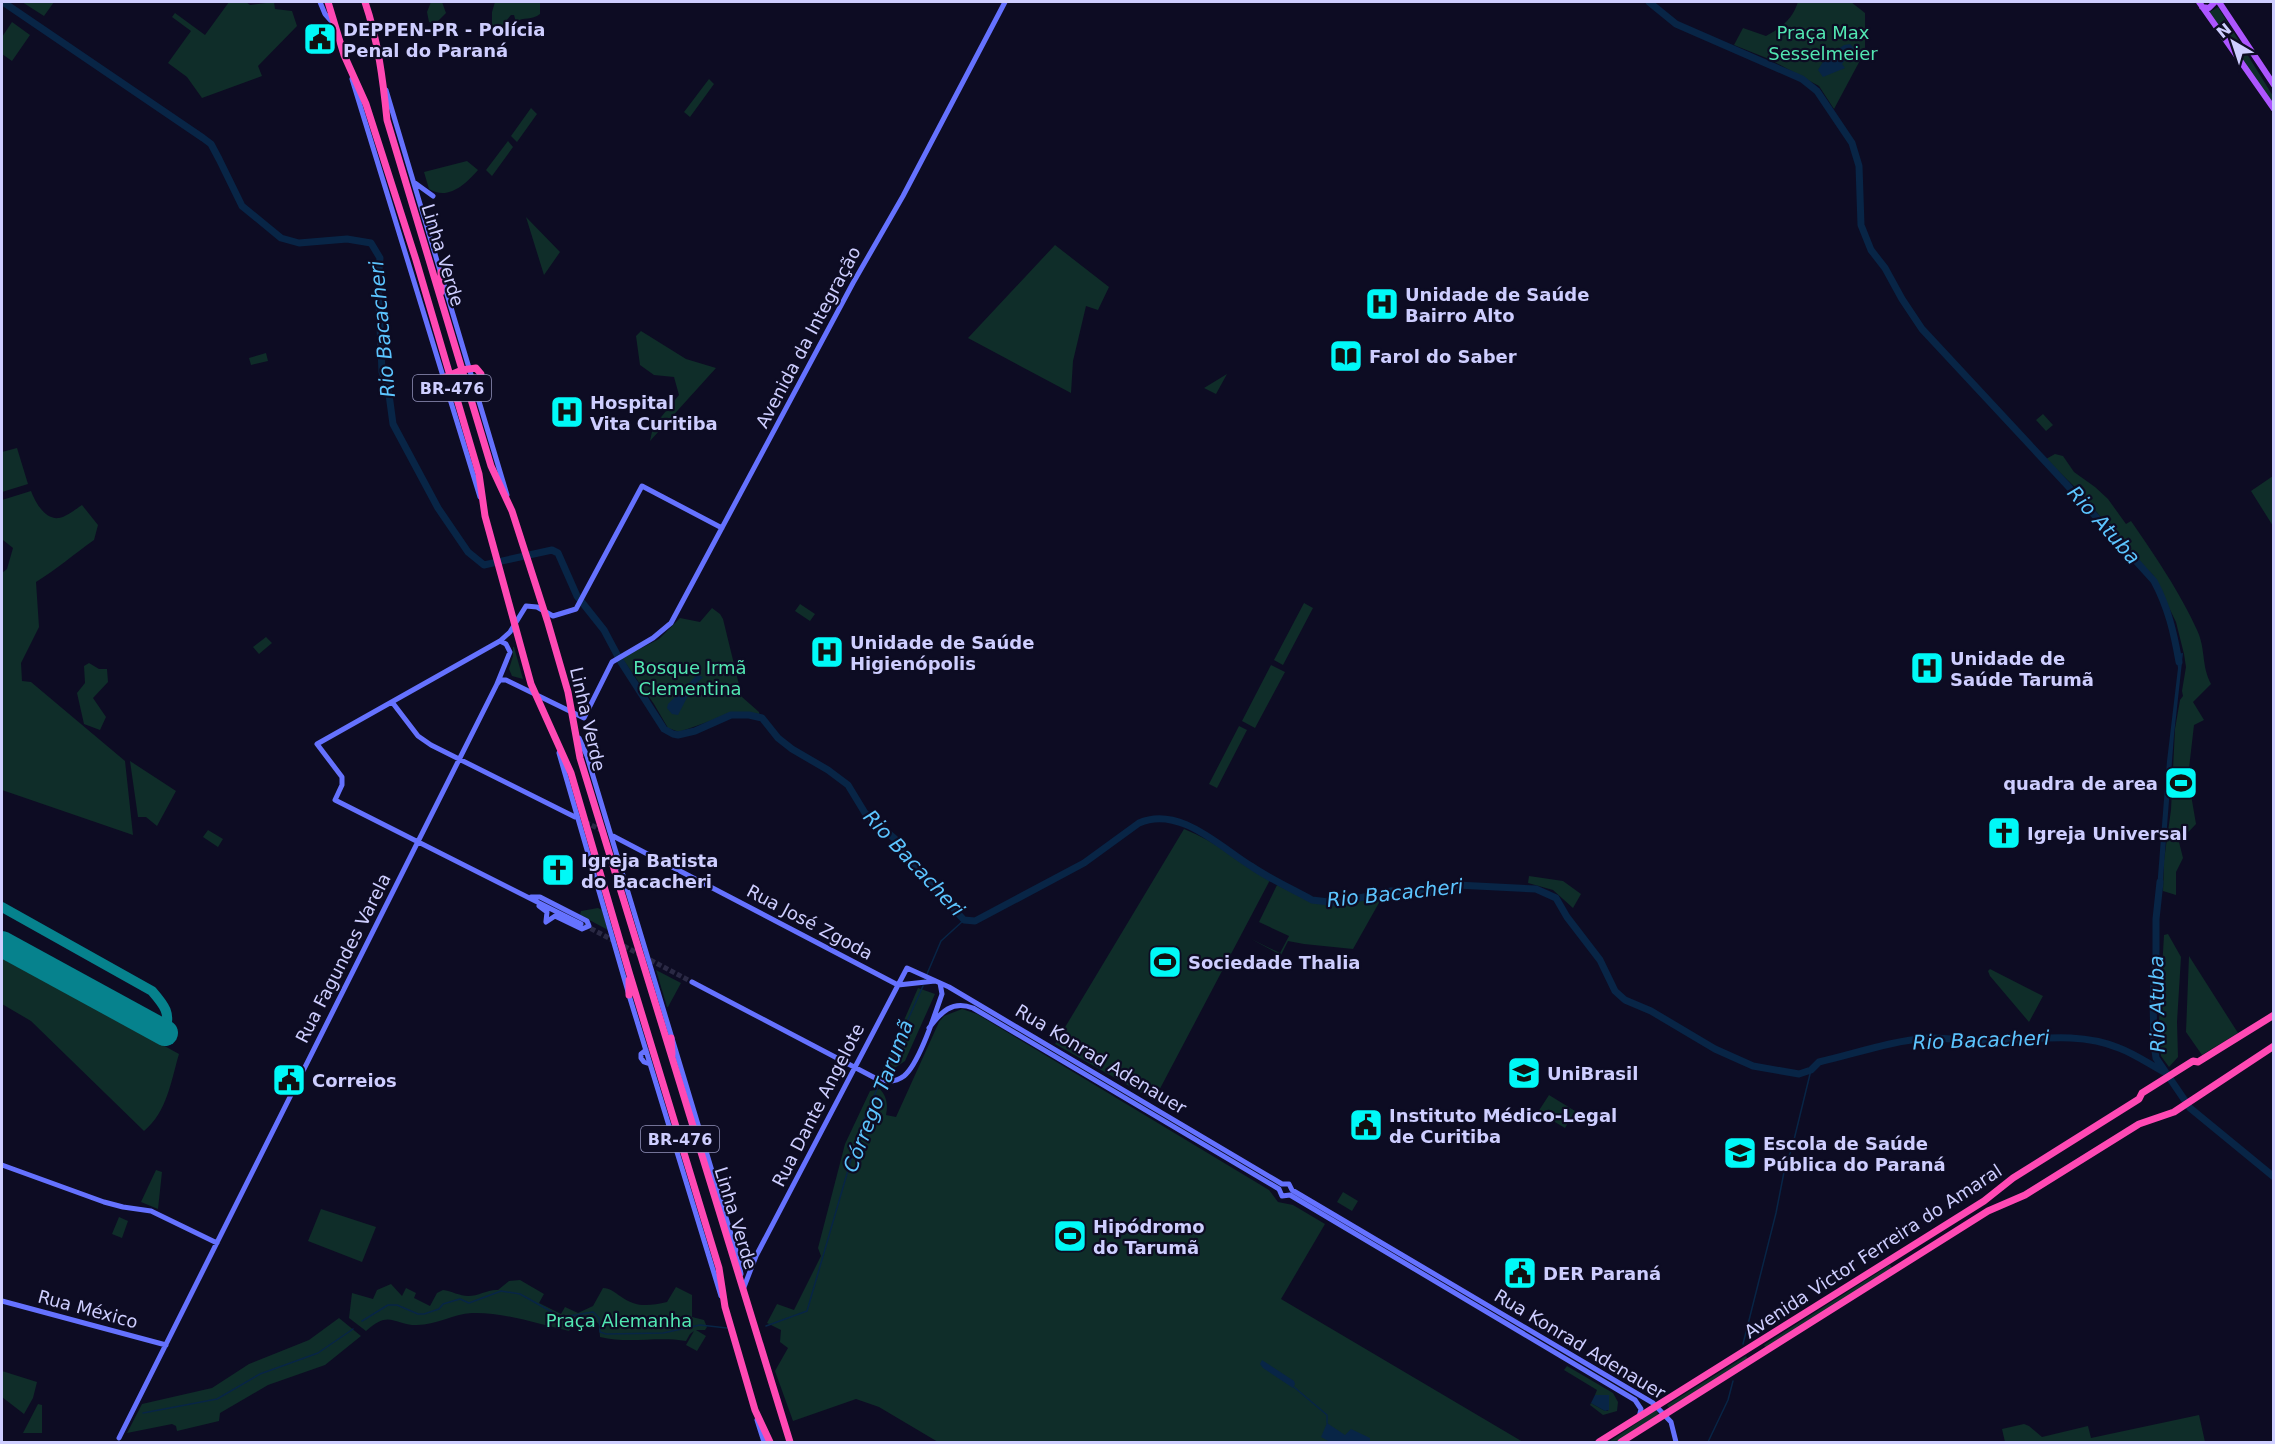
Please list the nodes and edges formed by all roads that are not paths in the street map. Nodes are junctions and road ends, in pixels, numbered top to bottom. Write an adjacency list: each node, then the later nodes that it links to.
1 (320, 2): 7 (main road)
2 (328, 2): 7 (highway, Linha Verde / BR-476)
3 (365, 2): 8 (highway, Linha Verde / BR-476)
4 (1005, 2): 21 (main road, Avenida da Integração)
5 (2217, 2): 6 (main road); 9 (main road)
6 (2201, 4): 10 (main road)
7 (336, 27): 18 (highway, Linha Verde / BR-476)
8 (383, 81): 11 (main road); 16 (highway, Linha Verde / BR-476)
9 (2274, 85)
10 (2274, 110)
11 (414, 182): 12 (main road); 14 (main road)
12 (433, 196)
13 (434, 218): 14 (main road)
14 (429, 234): 15 (main road)
15 (441, 272): 16 (highway); 17 (main road)
16 (441, 301): 17 (highway, Linha Verde / BR-476)
17 (466, 369): 18 (highway); 19 (highway); 20 (highway, Linha Verde / BR-476)
18 (446, 377): 23 (highway, Linha Verde / BR-476)
19 (477, 393): 20 (main road)
20 (512, 511): 22 (highway, Linha Verde / BR-476)
21 (722, 528): 22 (main road); 28 (main road, Avenida da Integração)
22 (545, 612): 23 (main road); 28 (highway, Linha Verde / BR-476)
23 (514, 626): 24 (main road); 26 (highway, Linha Verde / BR-476)
24 (500, 641): 25 (main road, Rua Fagundes Varela); 27 (main road)
25 (497, 684): 26 (main road); 31 (main road, Rua Fagundes Varela)
26 (534, 693): 28 (main road); 29 (highway, Linha Verde / BR-476)
27 (392, 702): 31 (main road); 34 (main road)
28 (573, 713): 30 (highway, Linha Verde / BR-476)
29 (550, 725): 37 (highway, Linha Verde / BR-476); 42 (main road)
30 (577, 734): 45 (main road); 47 (highway, Linha Verde / BR-476)
31 (459, 759): 32 (main road); 34 (main road, Rua Fagundes Varela)
32 (575, 817)
33 (613, 836): 41 (main road, Rua José Zgoda)
34 (418, 842): 35 (main road); 52 (main road, Rua Fagundes Varela)
35 (529, 897): 35 (main road); 36 (main road)
36 (581, 924)
37 (629, 972): 42 (highway); 58 (highway, Linha Verde / BR-476)
38 (922, 979): 40 (main road); 41 (main road); 41 (main road, Rua Dante Angelote)
39 (692, 982): 48 (main road)
40 (938, 982): 44 (main road); 50 (main road, Rua Konrad Adenauer)
41 (898, 985): 48 (main road, Rua Dante Angelote)
42 (629, 995): 58 (main road)
43 (2274, 1015): 60 (highway, Avenida Victor Ferreira do Amaral)
44 (929, 1028): 48 (main road); 50 (main road, Rua Konrad Adenauer)
45 (671, 1038): 47 (highway); 53 (main road)
46 (2274, 1046): 62 (highway, Avenida Victor Ferreira do Amaral)
47 (673, 1066): 56 (highway, Linha Verde / BR-476)
48 (854, 1067): 54 (main road, Rua Dante Angelote)
49 (2, 1165): 52 (main road)
50 (1281, 1186): 51 (main road); 51 (main road)
51 (1291, 1193): 60 (main road, Rua Konrad Adenauer); 63 (main road, Rua Konrad Adenauer)
52 (217, 1243): 59 (main road, Rua Fagundes Varela)
53 (737, 1254): 54 (main road); 55 (main road)
54 (756, 1256): 55 (main road, Rua Dante Angelote)
55 (744, 1287): 56 (main road)
56 (747, 1300): 65 (highway, Linha Verde / BR-476)
57 (2, 1301): 59 (main road, Rua México)
58 (725, 1307): 61 (highway, Linha Verde / BR-476)
59 (166, 1345): 64 (main road, Rua Fagundes Varela)
60 (1656, 1406): 62 (main road, Rua Konrad Adenauer); 63 (highway, Avenida Victor Ferreira do Amaral)
61 (754, 1410): 66 (main road, Linha Verde); 67 (highway, Linha Verde / BR-476)
62 (1666, 1414): 69 (highway, Avenida Victor Ferreira do Amaral); 70 (main road)
63 (1638, 1418): 68 (highway, Avenida Victor Ferreira do Amaral)
64 (118, 1440)
65 (790, 1442)
66 (764, 1443)
67 (770, 1443)
68 (1599, 1443)
69 (1621, 1443)
70 (1677, 1443)

